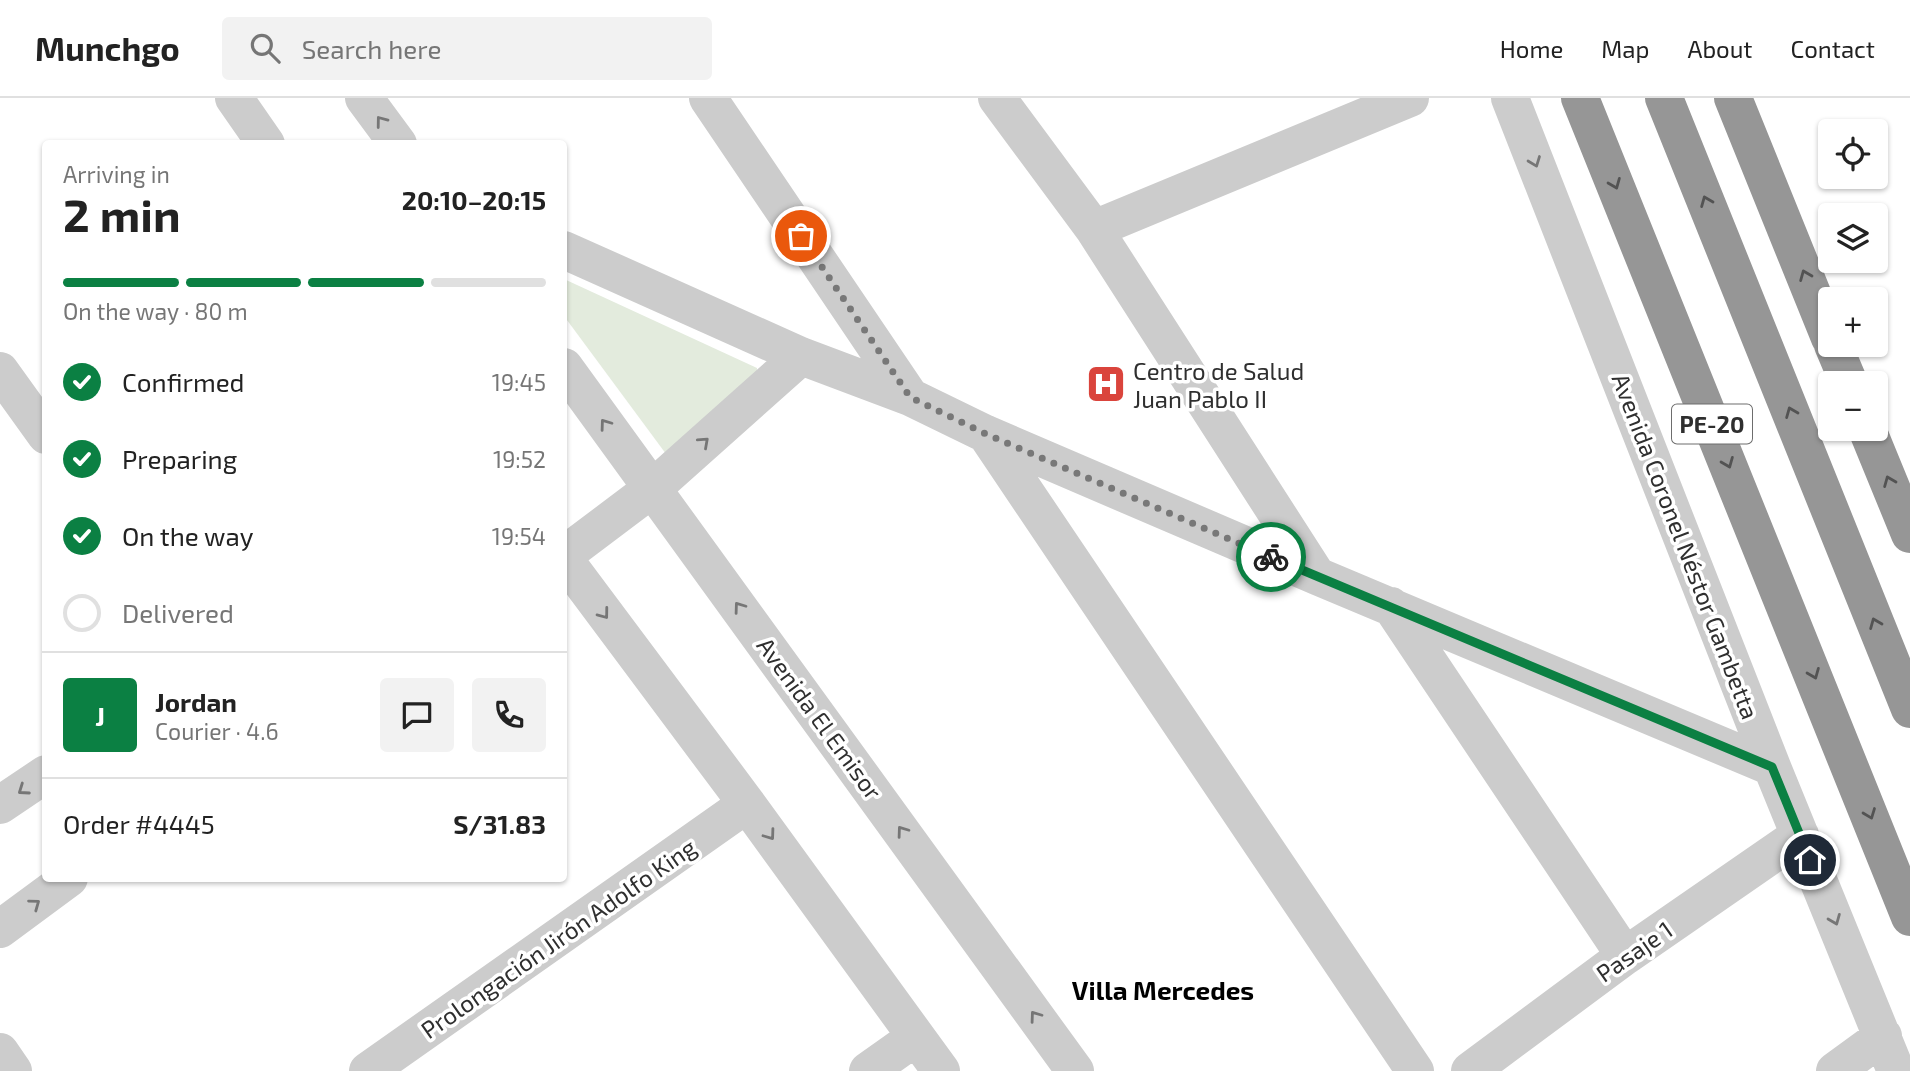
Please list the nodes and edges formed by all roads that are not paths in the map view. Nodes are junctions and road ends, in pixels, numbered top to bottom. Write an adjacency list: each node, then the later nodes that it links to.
1 (235, 98): 10 (street)
2 (364, 98): 11 (street, one-way to 2)
3 (708, 98): 18 (street)
4 (997, 98): 12 (street)
5 (1410, 98): 12 (street)
6 (1510, 98): 29 (street, Avenida Coronel Néstor Gambetta, one-way to 29)
7 (1580, 98): 35 (highway, PE-20, one-way to 35)
8 (1664, 98): 28 (highway, one-way to 8)
9 (1733, 98): 14 (highway, one-way to 9)
10 (263, 140)
11 (395, 140)
12 (1094, 229): 26 (street)
13 (567, 251): 15 (street)
14 (1818, 308)
15 (801, 356): 18 (street); 22 (street, one-way to 15)
16 (0, 371): 19 (street)
17 (567, 371): 22 (street, Avenida El Emisor, one-way to 17)
18 (910, 397): 20 (street)
19 (42, 429)
20 (986, 434): 26 (street); 46 (street)
21 (1872, 441): 23 (highway, one-way to 21)
22 (653, 488): 24 (street); 45 (street, Avenida El Emisor, one-way to 22)
23 (1910, 534)
24 (567, 555)
25 (567, 561): 31 (street, one-way to 31)
26 (1317, 576): 27 (street)
27 (1391, 606): 29 (street); 37 (street)
28 (1910, 709)
29 (1772, 767): 33 (street, Avenida Coronel Néstor Gambetta)
30 (42, 777): 32 (street, one-way to 32)
31 (747, 804): 39 (street, one-way to 39); 42 (street, Prolongación Jirón Adolfo King)
32 (0, 805)
33 (1800, 835): 37 (street, Pasaje 1); 38 (street, Avenida Coronel Néstor Gambetta, one-way to 38)
34 (64, 882): 36 (street, one-way to 34)
35 (1910, 917)
36 (0, 929)
37 (1626, 956): 47 (street, Pasaje 1)
38 (1882, 1036): 48 (street); 49 (street, Avenida Coronel Néstor Gambetta)
39 (916, 1037): 43 (street); 44 (street)
40 (0, 1052): 41 (street)
41 (13, 1071)
42 (368, 1071)
43 (868, 1071)
44 (941, 1071)
45 (1075, 1071)
46 (1416, 1071)
47 (1470, 1071)
48 (1835, 1071)
49 (1896, 1071)

